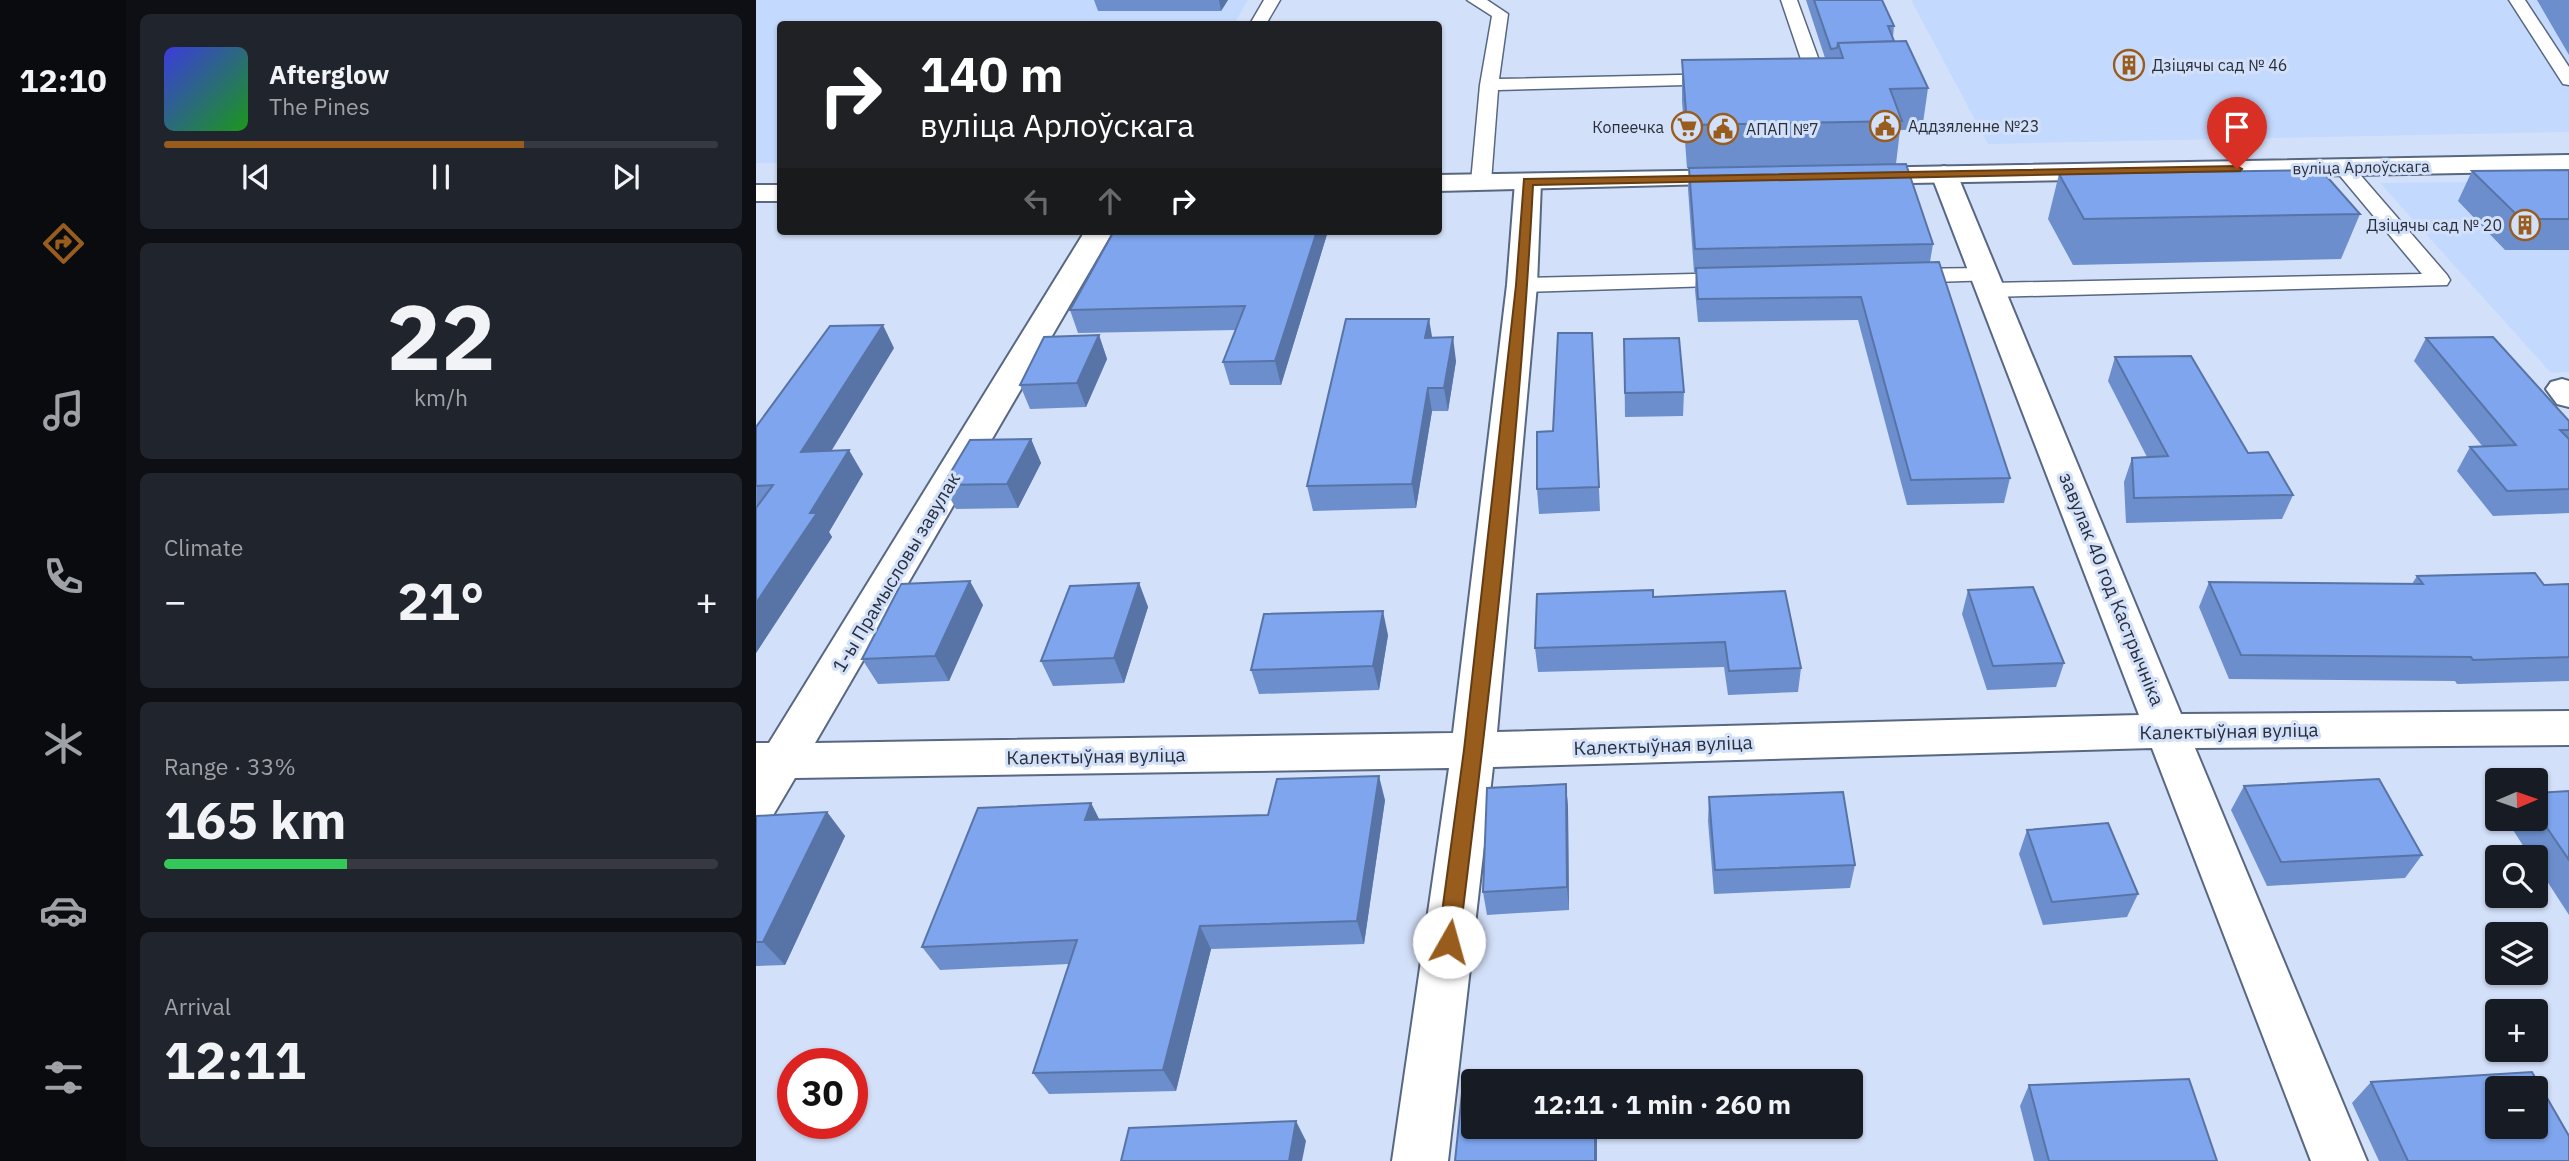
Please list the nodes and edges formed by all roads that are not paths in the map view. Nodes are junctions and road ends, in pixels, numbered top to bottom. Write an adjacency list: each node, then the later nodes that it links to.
1 (1272, 0): 5 (lane)
2 (1475, 0): 9 (lane)
3 (1789, 0): 7 (lane)
4 (2517, 0): 6 (lane)
5 (1260, 21)
6 (2567, 75)
7 (1816, 77)
8 (1748, 79): 9 (lane)
9 (1489, 85): 16 (lane)
10 (2569, 163): 11 (street, вуліца Арлоўскага)
11 (2343, 167): 12 (street, вуліца Арлоўскага); 23 (lane)
12 (1944, 174): 13 (street, вуліца Арлоўскага); 23 (street, завулак 40 год Кастрычніка)
13 (1832, 176)
14 (1763, 177): 15 (street)
15 (1528, 181): 16 (street); 24 (street)
16 (1480, 182): 17 (street)
17 (1442, 183)
18 (777, 192): 19 (street)
19 (756, 193)
20 (1097, 235): 28 (street, 1-ы Прамысловы завулак)
21 (1889, 277): 23 (lane)
22 (1753, 280): 24 (lane)
23 (1988, 282): 26 (street, завулак 40 год Кастрычніка)
24 (1522, 285): 27 (street)
25 (2569, 728): 26 (street, Калектыўная вуліца)
26 (2169, 731): 27 (street, Калектыўная вуліца); 31 (street, завулак 40 год Кастрычніка)
27 (1474, 750): 28 (street, Калектыўная вуліца); 30 (street)
28 (769, 761): 29 (street, 1-ы Прамысловы завулак)
29 (756, 804)
30 (1420, 1161)
31 (2339, 1161)

